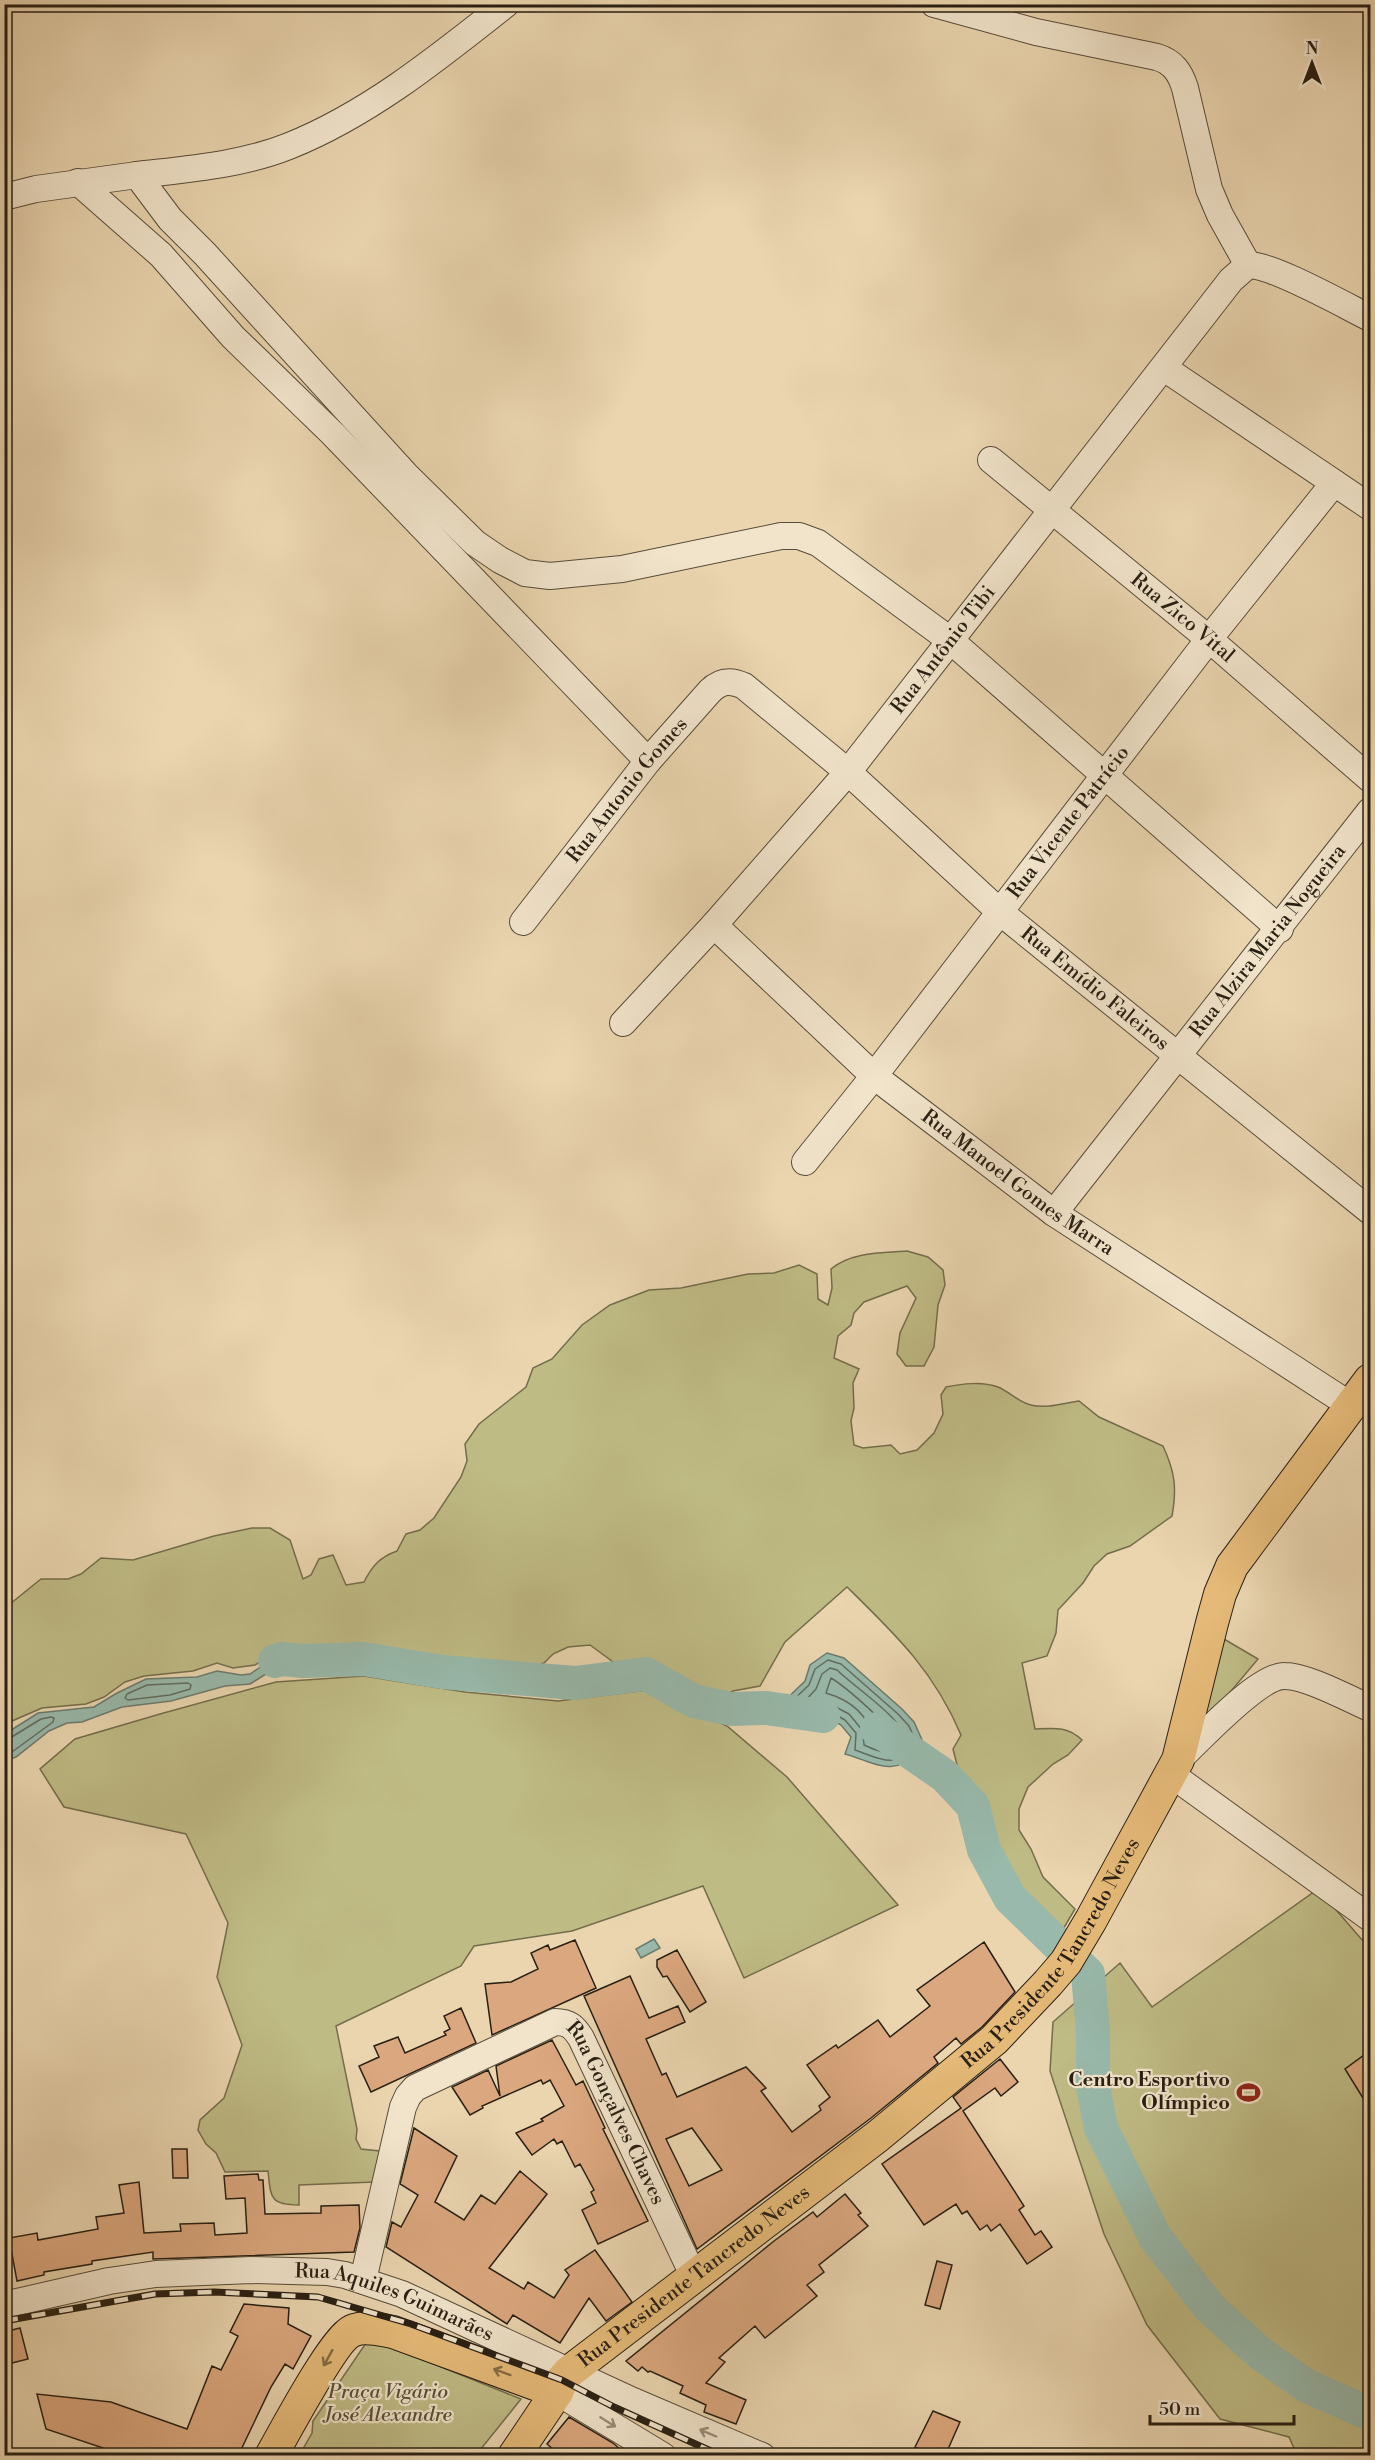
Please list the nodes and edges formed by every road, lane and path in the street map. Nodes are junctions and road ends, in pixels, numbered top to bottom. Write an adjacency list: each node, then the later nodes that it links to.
1 (506, 4): 3 (street)
2 (934, 4): 6 (street)
3 (137, 176): 4 (street); 14 (street)
4 (78, 182): 5 (street); 16 (street)
5 (4, 196)
6 (1248, 266): 7 (street); 8 (street, Rua Antônio Tibi)
7 (1371, 318)
8 (1164, 368): 10 (street); 12 (street, Rua Antônio Tibi)
9 (991, 460): 12 (street, Rua Zico Vital)
10 (1334, 483): 11 (street); 13 (street, Rua Vicente Patrício)
11 (1371, 507)
12 (1052, 512): 13 (street, Rua Zico Vital); 14 (street, Rua Antônio Tibi)
13 (1209, 639): 18 (street, Rua Vicente Patrício); 19 (street, Rua Zico Vital)
14 (950, 640): 17 (street, Rua Antônio Tibi); 18 (street)
15 (744, 686): 16 (street, Rua Antonio Gomes); 17 (street, Rua Emídio Faleiros)
16 (648, 760): 22 (street, Rua Antonio Gomes)
17 (848, 772): 21 (street, Rua Emídio Faleiros); 23 (street, Rua Antônio Tibi)
18 (1104, 777): 21 (street, Rua Vicente Patrício); 24 (street)
19 (1371, 779)
20 (1371, 811): 24 (street, Rua Alzira Maria Nogueira)
21 (1000, 912): 26 (street, Rua Emídio Faleiros); 27 (street, Rua Vicente Patrício)
22 (523, 922)
23 (714, 925): 25 (street, Rua Antônio Tibi); 27 (street, Rua Manoel Gomes Marra)
24 (1280, 929): 26 (street, Rua Alzira Maria Nogueira)
25 (623, 1023)
26 (1177, 1056): 29 (street, Rua Emídio Faleiros); 30 (street, Rua Alzira Maria Nogueira)
27 (874, 1076): 28 (street, Rua Vicente Patrício); 30 (street, Rua Manoel Gomes Marra)
28 (805, 1162)
29 (1371, 1211)
30 (1054, 1212): 32 (street, Rua Manoel Gomes Marra)
31 (1371, 1380): 32 (main road, Rua Presidente Tancredo Neves)
32 (1350, 1405): 34 (main road, Rua Presidente Tancredo Neves)
33 (1371, 1708): 34 (street)
34 (1175, 1767): 35 (street); 36 (main road, Rua Presidente Tancredo Neves)
35 (1371, 1918)
36 (694, 2277): 37 (street, Rua Gonçalves Chaves); 39 (main road, Rua Presidente Tancredo Neves)
37 (363, 2280): 38 (street, Rua Aquiles Guimarães); 39 (street, Rua Aquiles Guimarães)
38 (4, 2305)
39 (563, 2382): 40 (main road, one-way to 40); 41 (main road, Rua Presidente Tancredo Neves); 42 (street, one-way to 42); 43 (street, Rua Aquiles Guimarães, one-way to 39)
40 (271, 2456)
41 (514, 2456)
42 (663, 2456)
43 (762, 2456)

